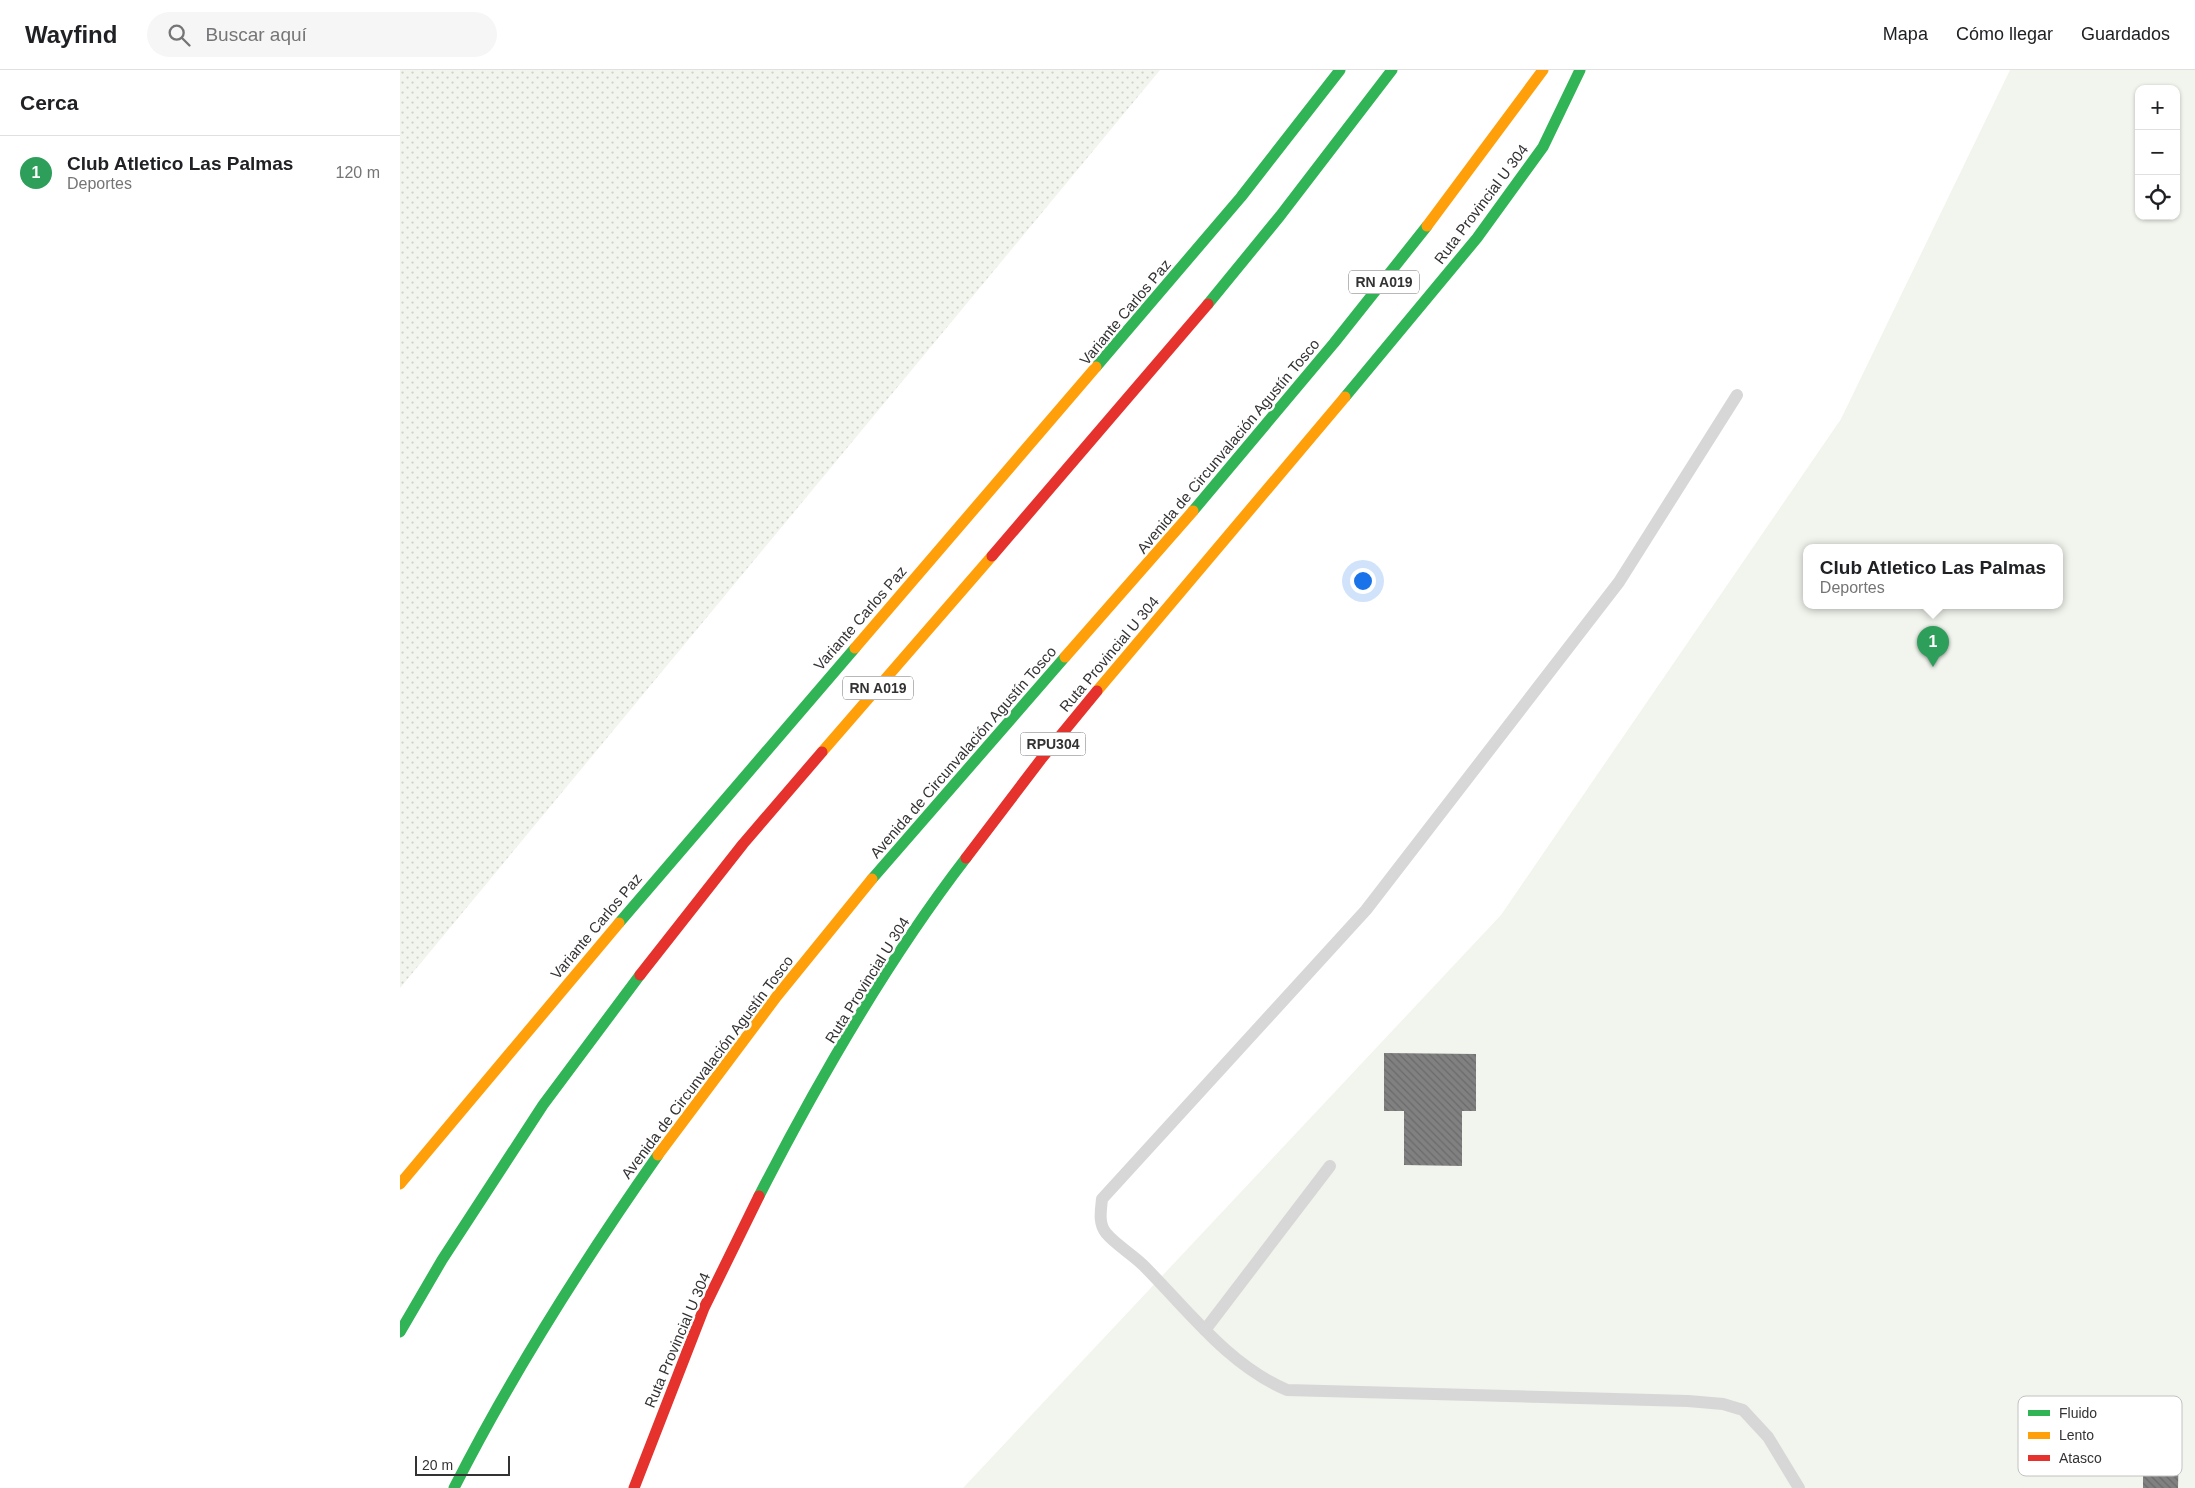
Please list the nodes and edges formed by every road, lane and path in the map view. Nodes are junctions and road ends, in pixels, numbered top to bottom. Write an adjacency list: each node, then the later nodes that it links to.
1 (1340, 70): 7 (highway, Variante Carlos Paz)
2 (1392, 70): 9 (highway, RN A019)
3 (1543, 70): 10 (highway, Avenida de Circunvalación Agustín Tosco / RN A019)
4 (1580, 70): 11 (highway, Ruta Provincial U 304 / RPU304)
5 (1737, 396): 8 (lane)
6 (1330, 1166): 8 (lane)
7 (400, 1184)
8 (1205, 1330): 12 (lane)
9 (400, 1332)
10 (454, 1488)
11 (634, 1488)
12 (1799, 1488)

